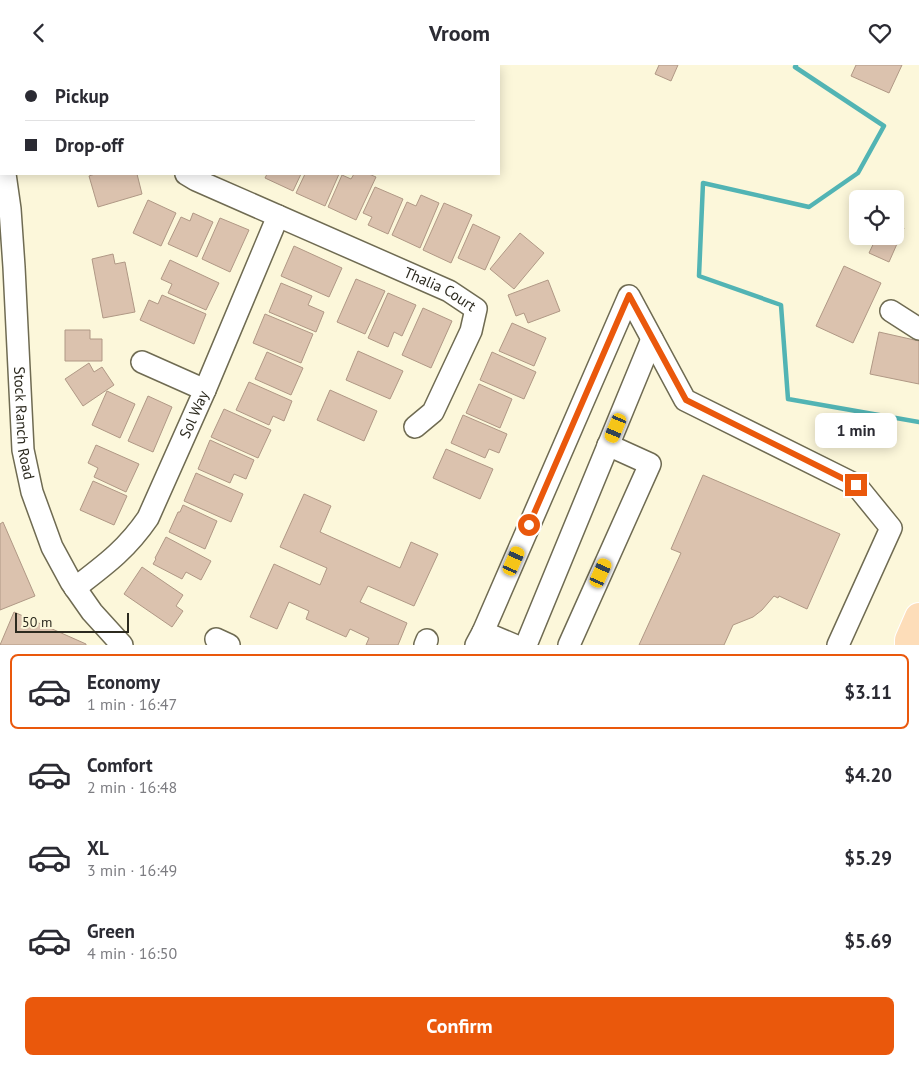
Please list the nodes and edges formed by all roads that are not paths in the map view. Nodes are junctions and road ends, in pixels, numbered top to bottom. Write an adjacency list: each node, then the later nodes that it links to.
1 (5, 175): 11 (street, Stock Ranch Road)
2 (188, 175): 3 (street)
3 (278, 216): 8 (street, Sol Way); 9 (street, Thalia Court)
4 (891, 311): 5 (street)
5 (919, 329)
6 (652, 339): 10 (street); 13 (street); 18 (street)
7 (142, 362): 8 (street)
8 (205, 390): 11 (street, Sol Way)
9 (415, 427)
10 (608, 445): 16 (street); 17 (street)
11 (75, 588): 14 (street, Stock Ranch Road)
12 (919, 617): 19 (main road)
13 (479, 638): 15 (street)
14 (122, 645)
15 (514, 645)
16 (526, 645)
17 (569, 645)
18 (838, 645)
19 (909, 645)

